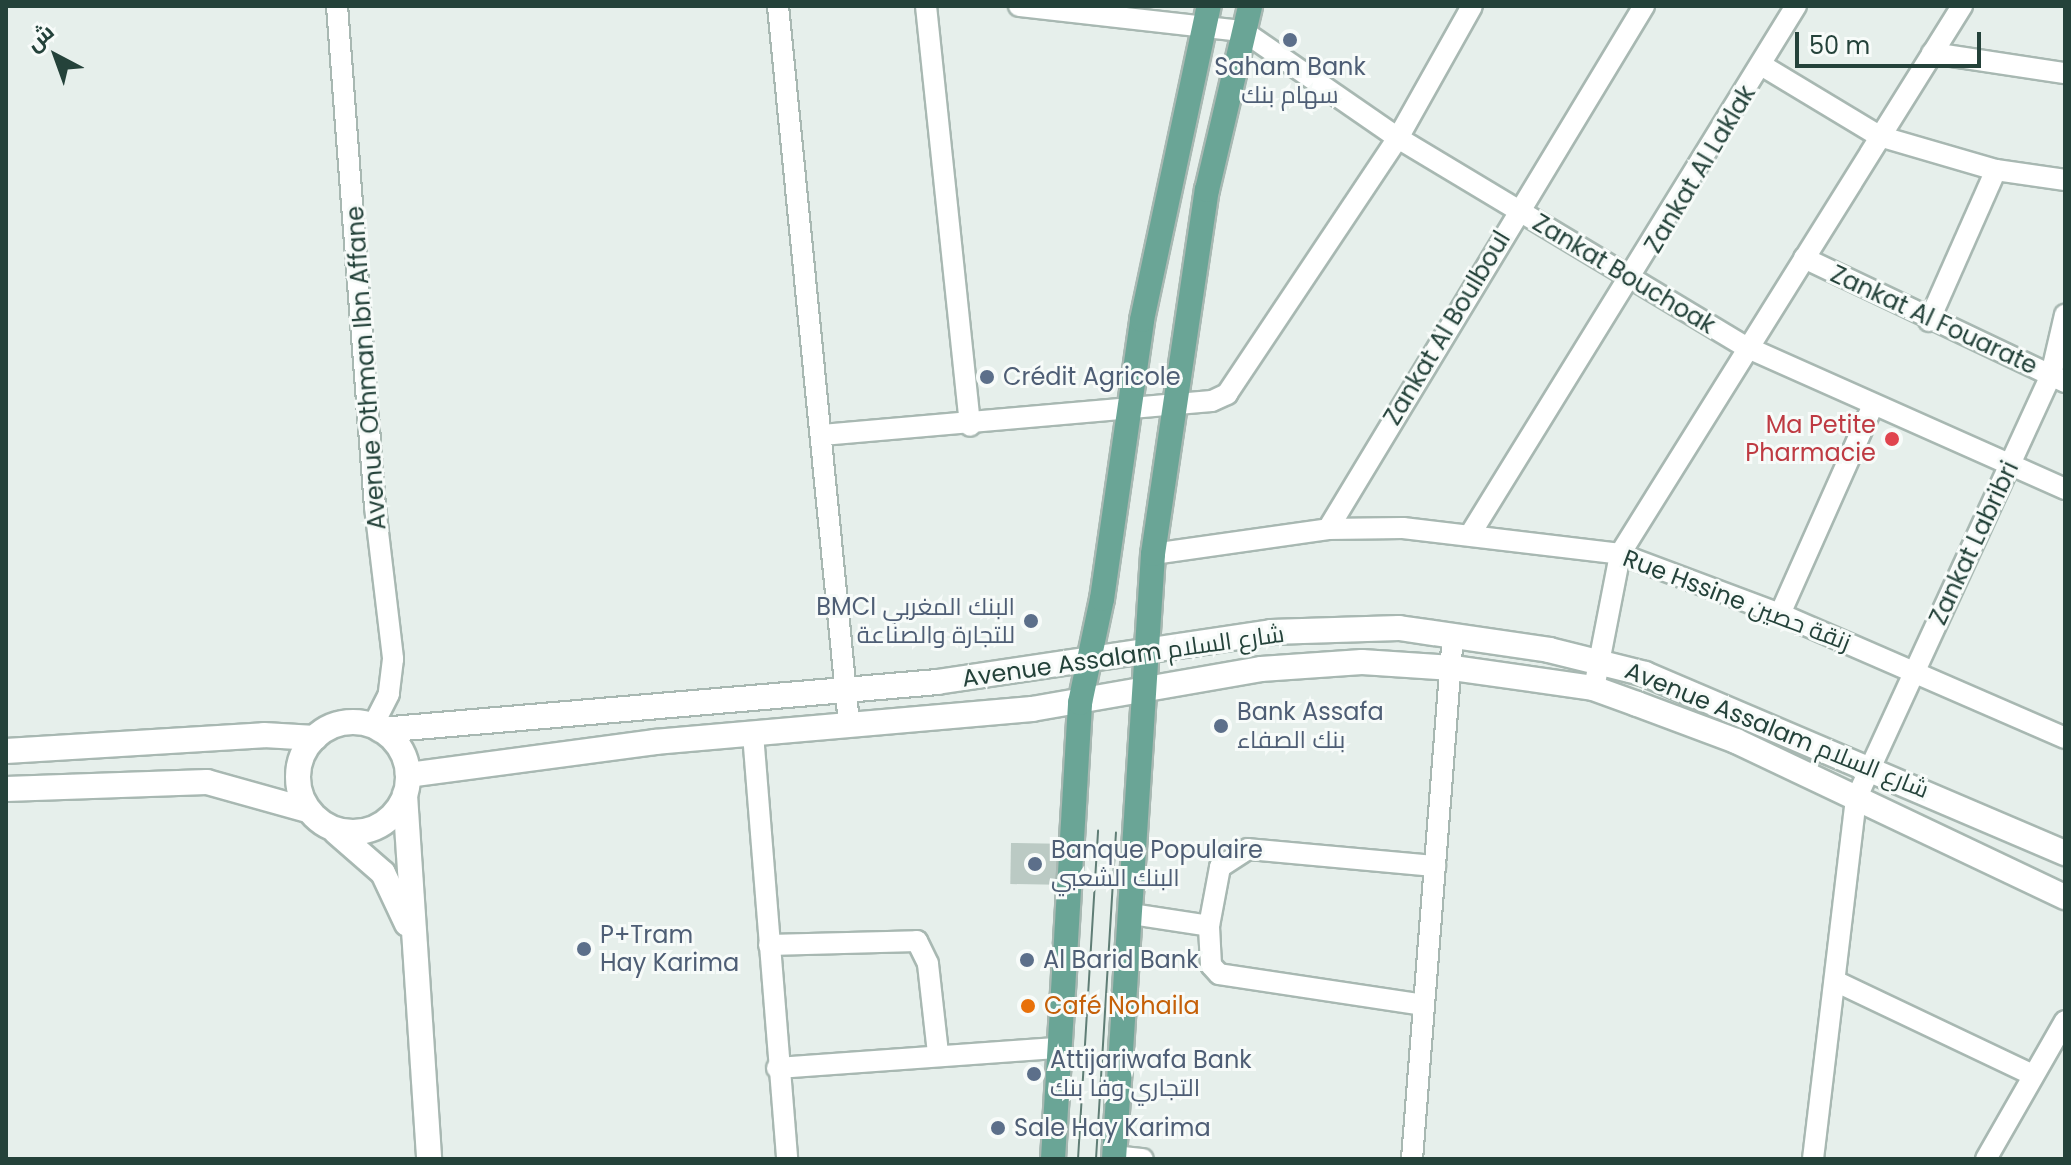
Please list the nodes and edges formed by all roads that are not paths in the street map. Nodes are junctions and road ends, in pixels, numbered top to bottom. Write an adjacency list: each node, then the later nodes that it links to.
1 (337, 6): 49 (street, Avenue Othman Ibn Affane)
2 (778, 6): 30 (street)
3 (926, 6): 29 (street)
4 (1019, 6): 10 (street, Zankat Bouchoak)
5 (1250, 6): 11 (main road)
6 (1472, 6): 16 (street)
7 (1644, 6): 19 (street, Zankat Al Boulboul)
8 (1796, 6): 13 (street, Zankat Al Laklak)
9 (1962, 6): 12 (street)
10 (1207, 14): 11 (street, Zankat Bouchoak); 28 (main road)
11 (1243, 31): 16 (street, Zankat Bouchoak); 26 (main road)
12 (1932, 53): 14 (street); 15 (street)
13 (1763, 66): 15 (street); 21 (street, Zankat Al Laklak)
14 (2065, 73)
15 (1879, 136): 17 (street); 20 (street)
16 (1398, 138): 19 (street, Zankat Bouchoak); 26 (street)
17 (1996, 170): 18 (street); 23 (street)
18 (2065, 180)
19 (1518, 210): 21 (street, Zankat Bouchoak); 33 (street, Zankat Al Boulboul)
20 (1804, 258): 23 (street, Zankat Al Fouarate); 24 (street)
21 (1632, 280): 24 (street, Zankat Bouchoak); 34 (street, Zankat Al Laklak)
22 (2065, 315): 25 (street, Zankat Labribri)
23 (1929, 321): 25 (street, Zankat Al Fouarate)
24 (1746, 347): 27 (street, Zankat Bouchoak); 36 (street)
25 (2058, 378): 31 (street, Zankat Labribri)
26 (1173, 402): 28 (street); 35 (main road)
27 (1872, 407): 31 (street, Zankat Bouchoak); 37 (street)
28 (1129, 410): 29 (street); 40 (main road)
29 (970, 426): 30 (street)
30 (822, 435): 45 (street)
31 (2011, 467): 32 (street, Zankat Bouchoak); 43 (street, Zankat Labribri)
32 (2065, 489)
33 (1328, 529): 34 (street, Rue Hssine زنقة حصين); 35 (street, Rue Hssine زنقة حصين)
34 (1471, 533): 36 (street, Rue Hssine زنقة حصين)
35 (1153, 554): 39 (main road)
36 (1620, 554): 37 (street, Rue Hssine زنقة حصين); 41 (street)
37 (1780, 614): 43 (street, Rue Hssine زنقة حصين)
38 (1453, 635): 39 (street, Avenue Assalam شارع السلام); 41 (street, Avenue Assalam شارع السلام); 42 (street)
39 (1143, 651): 40 (street, Avenue Assalam شارع السلام); 46 (main road)
40 (1087, 660): 45 (street, Avenue Assalam شارع السلام); 47 (main road)
41 (1599, 661): 44 (street); 54 (street, Avenue Assalam شارع السلام)
42 (1453, 668): 44 (street, Avenue Assalam شارع السلام); 46 (street, Avenue Assalam شارع السلام); 61 (street)
43 (1915, 670): 50 (street, Rue Hssine زنقة حصين); 54 (street, Zankat Labribri)
44 (1593, 688): 57 (street, Avenue Assalam شارع السلام)
45 (846, 690): 48 (street); 49 (street, Avenue Assalam شارع السلام)
46 (1141, 691): 47 (street, Avenue Assalam شارع السلام); 63 (main road)
47 (1080, 703): 48 (street, Avenue Assalam شارع السلام); 70 (main road)
48 (849, 724): 51 (street, Avenue Assalam شارع السلام)
49 (377, 728): 52 (street); 55 (street)
50 (2063, 732)
51 (753, 734): 55 (street, Avenue Assalam شارع السلام); 66 (street)
52 (315, 738): 53 (street); 58 (street)
53 (6, 751)
54 (1869, 766): 57 (street, Zankat Labribri); 60 (street, Avenue Assalam شارع السلام)
55 (406, 785): 59 (street); 65 (street)
56 (6, 789): 58 (street)
57 (1856, 799): 62 (street, Avenue Assalam شارع السلام); 67 (street, Zankat Labribri)
58 (307, 810): 59 (street)
59 (333, 830): 65 (street)
60 (2065, 853)
61 (1435, 866): 64 (street); 68 (street)
62 (2065, 897)
63 (1131, 914): 64 (street); 74 (main road)
64 (1209, 926): 68 (street)
65 (410, 929): 75 (street)
66 (769, 945): 71 (street); 72 (street)
67 (1835, 981): 73 (street); 80 (street, Zankat Labribri)
68 (1424, 1005): 79 (street)
69 (2065, 1021): 73 (street)
70 (1056, 1048): 71 (street); 77 (main road)
71 (938, 1053): 72 (street)
72 (777, 1068): 76 (street)
73 (2033, 1075): 81 (street)
74 (1114, 1157): 78 (street)
75 (429, 1159)
76 (787, 1159)
77 (1053, 1159)
78 (1143, 1159)
79 (1412, 1159)
80 (1813, 1159)
81 (1986, 1159)

